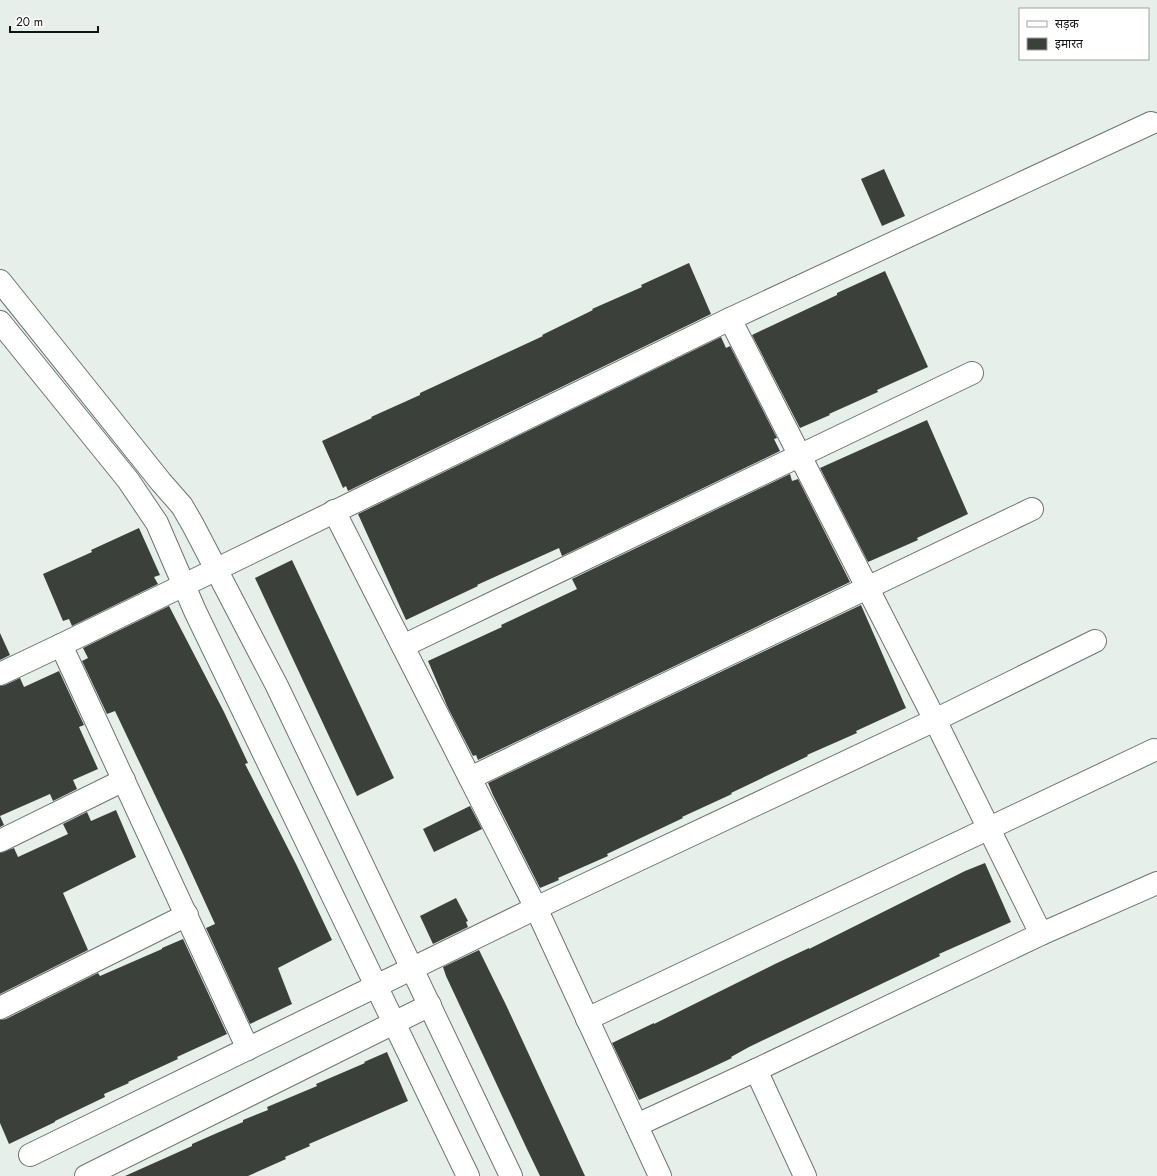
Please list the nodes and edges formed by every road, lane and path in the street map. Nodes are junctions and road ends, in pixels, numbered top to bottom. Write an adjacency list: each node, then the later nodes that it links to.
1 (1151, 123): 3 (street)
2 (0, 281): 9 (street)
3 (730, 319): 6 (street); 8 (street)
4 (0, 322): 10 (street)
5 (972, 373): 6 (street)
6 (800, 455): 11 (street); 14 (street)
7 (1032, 509): 11 (street)
8 (334, 511): 9 (street); 14 (street)
9 (216, 569): 10 (street); 26 (street)
10 (184, 585): 13 (street); 27 (street)
11 (867, 588): 16 (street); 18 (street)
12 (1095, 641): 16 (street)
13 (61, 645): 15 (street); 19 (street)
14 (403, 646): 18 (street)
15 (0, 674)
16 (935, 720): 20 (street); 23 (street)
17 (1154, 750): 20 (street)
18 (470, 778): 23 (street)
19 (124, 780): 21 (street); 24 (street)
20 (989, 828): 25 (street); 30 (street)
21 (0, 841)
22 (1157, 883): 25 (street)
23 (536, 908): 26 (street); 30 (street)
24 (187, 915): 29 (street); 32 (street)
25 (1041, 934): 33 (street)
26 (412, 969): 27 (street); 28 (street)
27 (376, 986): 31 (street); 32 (street)
28 (430, 1005): 31 (street); 38 (street)
29 (0, 1008)
30 (587, 1019): 34 (street)
31 (394, 1023): 36 (street); 37 (street)
32 (248, 1049): 35 (street)
33 (756, 1070): 34 (street); 40 (street)
34 (637, 1126): 39 (street)
35 (30, 1155)
36 (86, 1176)
37 (468, 1176)
38 (511, 1176)
39 (660, 1176)
40 (805, 1176)

